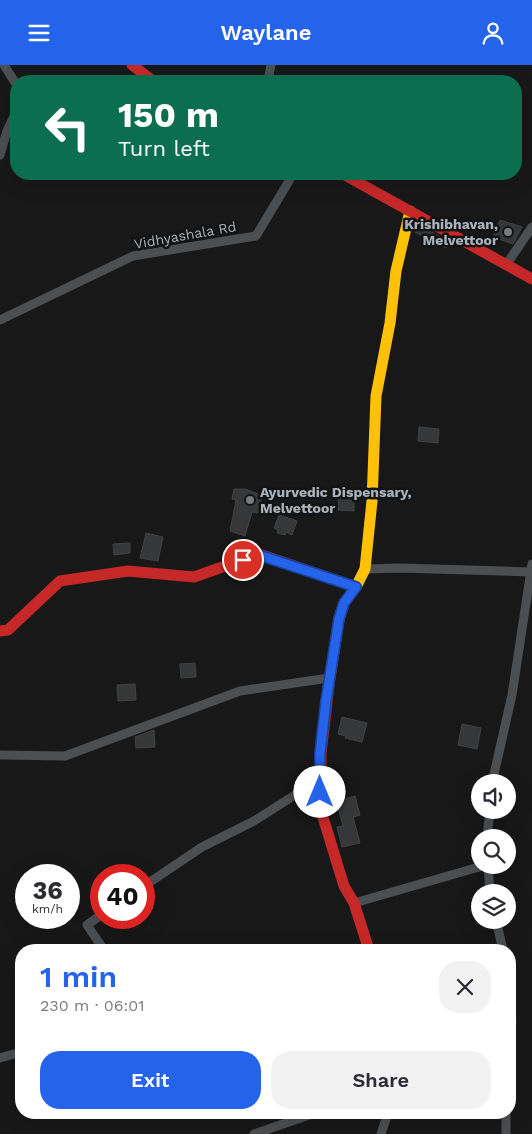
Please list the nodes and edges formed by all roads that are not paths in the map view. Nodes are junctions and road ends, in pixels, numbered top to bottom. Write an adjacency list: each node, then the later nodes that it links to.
1 (132, 65): 2 (street)
2 (145, 75)
3 (10, 125): 4 (street)
4 (0, 155)
5 (289, 180): 11 (street, Vidhyashala Rd)
6 (354, 180): 7 (street)
7 (410, 211): 9 (street); 12 (street)
8 (532, 227): 9 (street)
9 (506, 265): 10 (street)
10 (532, 279)
11 (0, 320)
12 (365, 569): 13 (street); 14 (street)
13 (532, 569): 18 (street)
14 (356, 587): 15 (street); 16 (street)
15 (0, 631)
16 (329, 678): 17 (street); 19 (street)
17 (0, 755)
18 (494, 774)
19 (320, 779): 21 (street); 22 (street)
20 (471, 870): 22 (street)
21 (155, 879)
22 (354, 903): 26 (street)
23 (90, 923): 25 (street)
24 (498, 929): 27 (street)
25 (100, 944)
26 (367, 944)
27 (502, 944)
28 (15, 1054): 29 (street)
29 (0, 1058)
30 (298, 1119): 33 (street)
31 (386, 1119): 34 (street)
32 (506, 1119): 35 (street)
33 (254, 1134)
34 (381, 1134)
35 (506, 1134)

